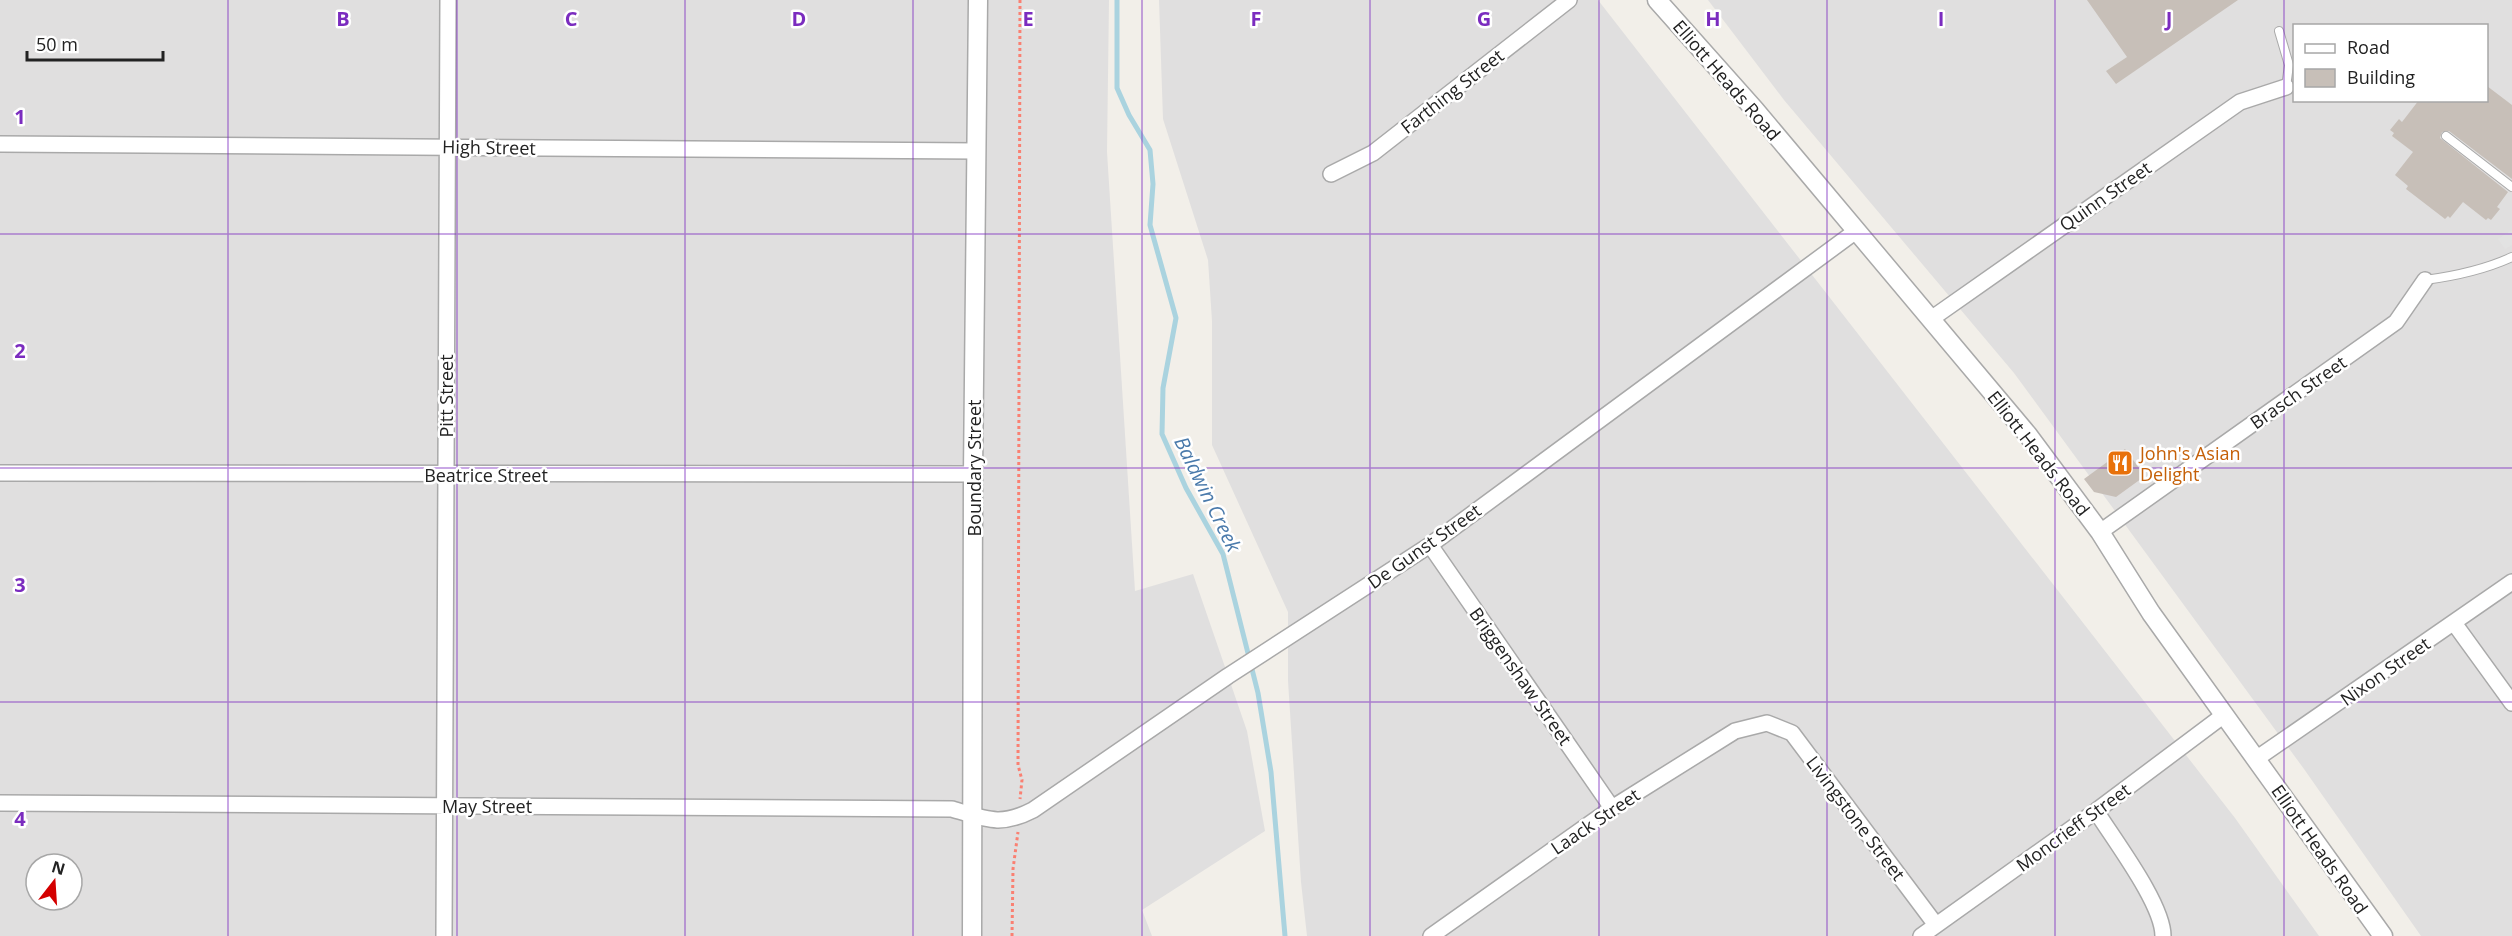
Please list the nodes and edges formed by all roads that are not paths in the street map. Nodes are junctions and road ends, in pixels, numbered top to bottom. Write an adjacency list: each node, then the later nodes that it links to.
1 (448, 0): 9 (street, Pitt Street)
2 (978, 0): 10 (street, Boundary Street)
3 (1569, 0): 11 (street, Farthing Street)
4 (1657, 0): 13 (street, Elliott Heads Road)
5 (2279, 31): 6 (lane)
6 (2286, 87): 16 (street, Quinn Street)
7 (2446, 136): 12 (lane)
8 (0, 144): 9 (street, High Street)
9 (447, 146): 10 (street, High Street); 19 (street, Pitt Street)
10 (977, 151): 18 (street, Boundary Street)
11 (1331, 174)
12 (2512, 187)
13 (1856, 231): 16 (street, Elliott Heads Road); 21 (street, De Gunst Street)
14 (2512, 257): 15 (lane)
15 (2425, 280): 20 (street, Brasch Street)
16 (1931, 319): 20 (street, Elliott Heads Road)
17 (0, 473): 19 (street, Beatrice Street)
18 (973, 474): 19 (street, Beatrice Street); 32 (street, Boundary Street)
19 (446, 475): 29 (street, Pitt Street)
20 (2100, 532): 25 (street, Elliott Heads Road)
21 (1430, 544): 30 (street, Briggenshaw Street); 32 (street, De Gunst Street)
22 (2512, 582): 23 (street, Nixon Street)
23 (2454, 623): 24 (street); 27 (street, Nixon Street)
24 (2512, 703)
25 (2224, 715): 27 (street, Elliott Heads Road); 31 (street, Moncrieff Street)
26 (1767, 723): 30 (street, Laack Street); 33 (street, Livingstone Street)
27 (2256, 759): 39 (street, Elliott Heads Road)
28 (0, 803): 29 (street, May Street)
29 (444, 805): 32 (street, May Street); 34 (street, Pitt Street)
30 (1612, 808): 36 (street, Laack Street)
31 (2096, 811): 33 (street, Moncrieff Street); 38 (street)
32 (974, 815): 35 (street, Boundary Street)
33 (1936, 925): 37 (street, Moncrieff Street)
34 (444, 936)
35 (972, 936)
36 (1431, 936)
37 (1921, 936)
38 (2163, 936)
39 (2383, 936)

